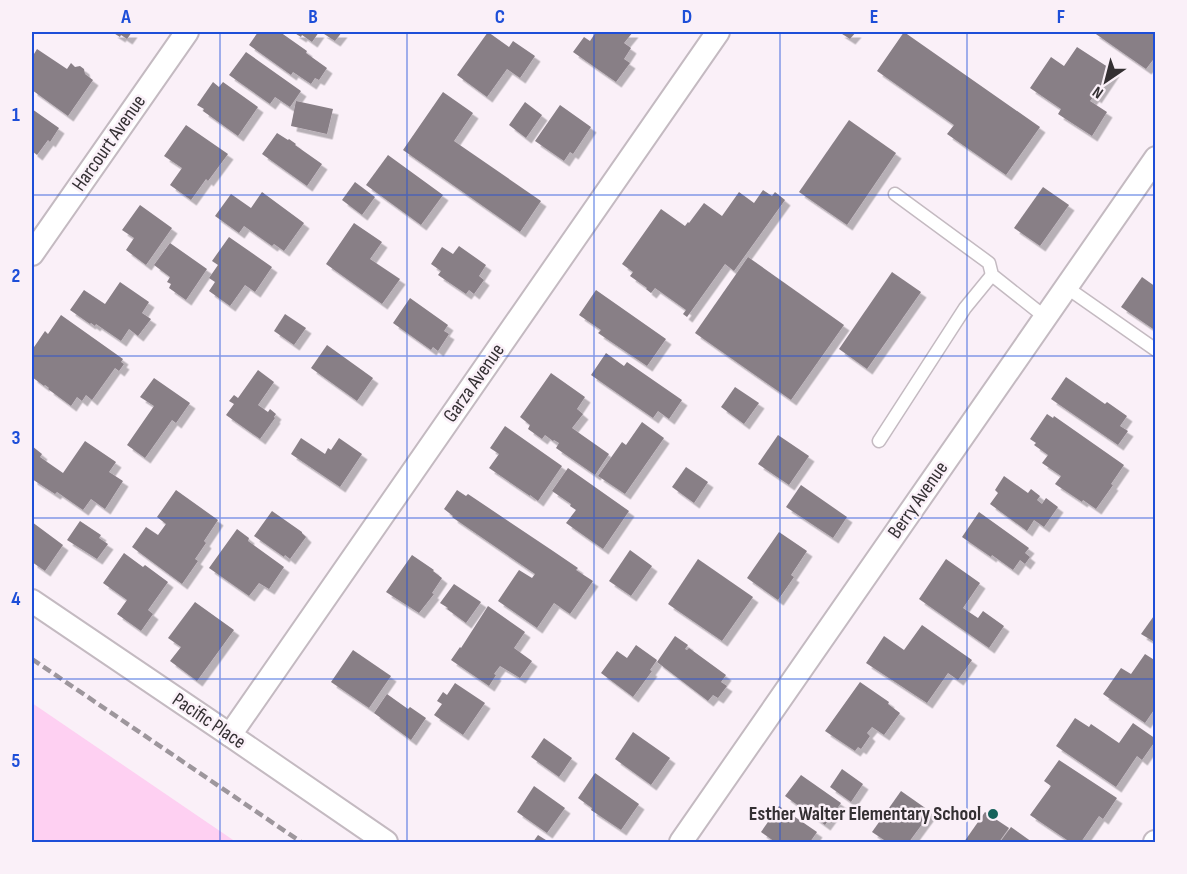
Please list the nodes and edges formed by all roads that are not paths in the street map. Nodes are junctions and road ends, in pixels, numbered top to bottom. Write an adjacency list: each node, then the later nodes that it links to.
1 (187, 32): 5 (street, Harcourt Avenue)
2 (718, 32): 12 (street, Garza Avenue)
3 (1155, 158): 7 (street, Berry Avenue)
4 (895, 194): 6 (lane)
5 (32, 254)
6 (992, 275): 8 (lane); 10 (lane)
7 (1066, 288): 8 (street, Berry Avenue); 9 (lane)
8 (1045, 317): 14 (street, Berry Avenue)
9 (1155, 350)
10 (879, 441)
11 (32, 601): 12 (street, Pacific Place)
12 (230, 735): 13 (street, Pacific Place)
13 (386, 843)
14 (681, 843)

